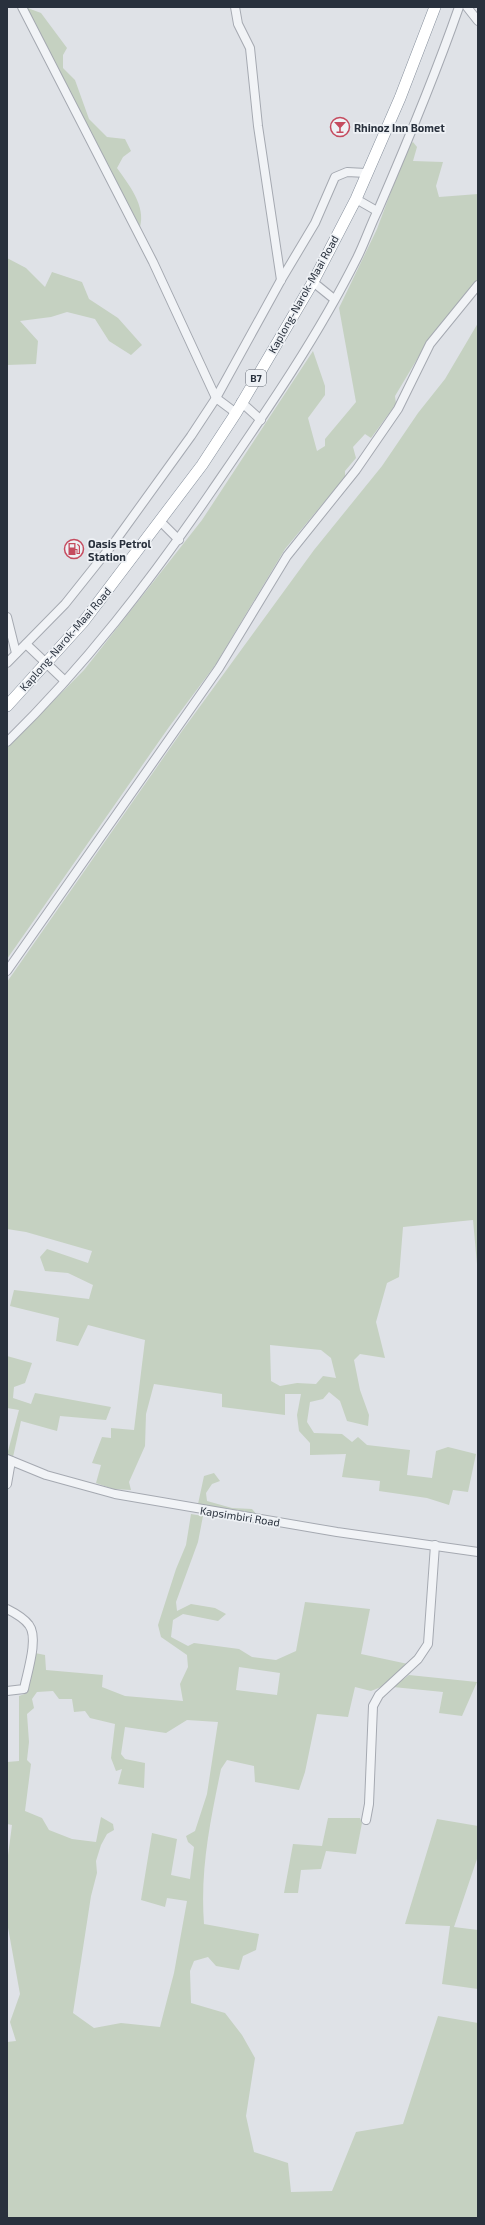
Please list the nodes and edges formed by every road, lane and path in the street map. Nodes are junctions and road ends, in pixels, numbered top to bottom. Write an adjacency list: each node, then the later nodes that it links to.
1 (22, 7): 14 (street)
2 (234, 7): 10 (street)
3 (435, 7): 7 (highway, Kaplong-Narok-Maai Road / B7)
4 (459, 7): 9 (street)
5 (467, 7): 6 (street)
6 (478, 21)
7 (366, 174): 8 (highway, Kaplong-Narok-Maai Road / B7); 10 (street)
8 (356, 199): 9 (street); 11 (highway, Kaplong-Narok-Maai Road / B7)
9 (377, 211): 13 (street)
10 (281, 280): 14 (street)
11 (313, 282): 13 (street); 15 (highway, Kaplong-Narok-Maai Road / B7)
12 (478, 285): 28 (street)
13 (334, 299): 17 (street)
14 (216, 398): 16 (street); 21 (street)
15 (241, 402): 16 (highway, Kaplong-Narok-Maai Road / B7); 17 (street)
16 (236, 413): 18 (highway, Kaplong-Narok-Maai Road / B7)
17 (261, 420): 19 (street)
18 (160, 521): 19 (street); 24 (highway, Kaplong-Narok-Maai Road / B7)
19 (179, 540): 25 (street)
20 (7, 617): 22 (street)
21 (26, 644): 22 (street); 24 (street)
22 (16, 652): 23 (street)
23 (7, 663)
24 (46, 664): 25 (street); 26 (highway, Kaplong-Narok-Maai Road / B7)
25 (65, 681): 27 (street)
26 (7, 706)
27 (7, 742)
28 (7, 971)
29 (9, 1460): 30 (street); 31 (street, Kapsimbiri Road)
30 (7, 1484)
31 (435, 1545): 32 (street, Kapsimbiri Road); 35 (street)
32 (478, 1552)
33 (7, 1609): 34 (street)
34 (7, 1692)
35 (366, 1820)

